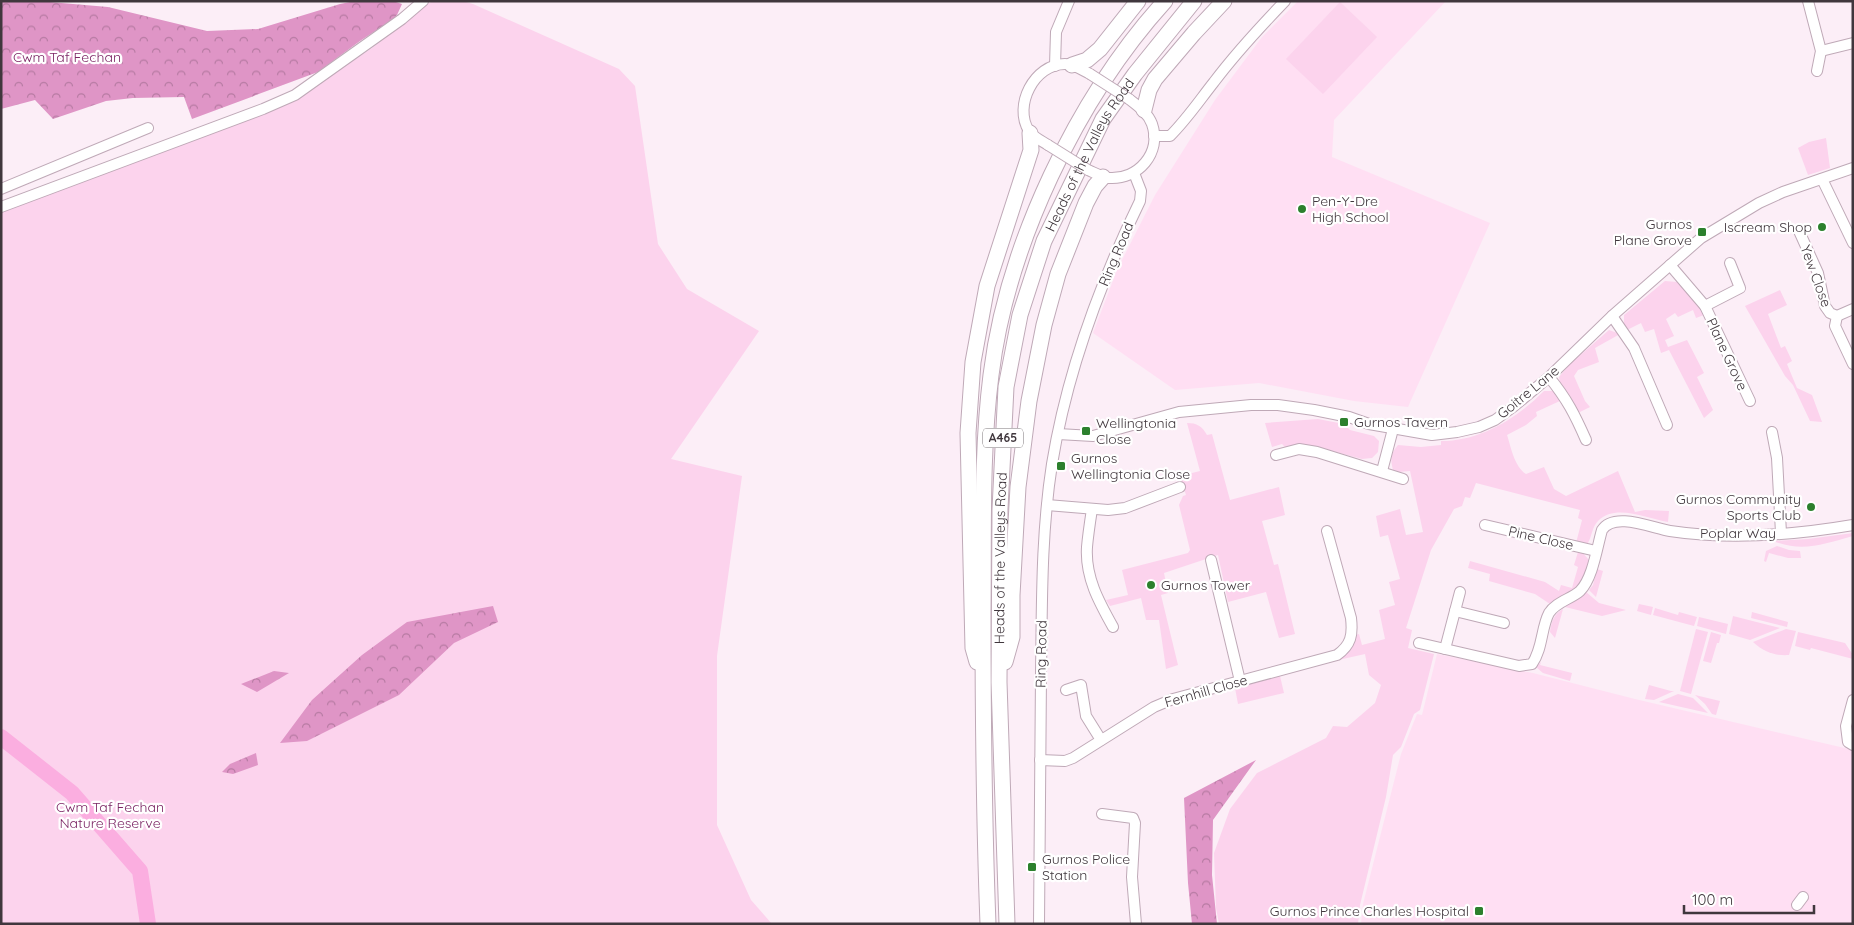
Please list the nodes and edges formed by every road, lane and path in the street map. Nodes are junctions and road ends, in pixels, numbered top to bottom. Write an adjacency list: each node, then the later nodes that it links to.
1 (423, 1): 23 (street)
2 (1069, 1): 12 (street)
3 (1138, 1): 11 (highway)
4 (1165, 1): 61 (highway, Heads of the Valleys Road / A465)
5 (1194, 1): 62 (highway, Heads of the Valleys Road / A465)
6 (1224, 1): 14 (highway)
7 (1285, 1): 17 (street)
8 (1808, 1): 10 (street)
9 (1853, 43): 10 (street)
10 (1821, 51): 13 (street)
11 (1072, 65): 12 (street); 14 (street, bridge)
12 (1054, 66): 16 (street)
13 (1816, 71)
14 (1144, 110): 17 (street)
15 (148, 128): 19 (street)
16 (1030, 133): 21 (street, bridge); 61 (highway)
17 (1154, 136): 20 (street)
18 (1853, 168): 22 (street, Goitre Lane)
19 (48, 170): 23 (street); 24 (street)
20 (1134, 173): 21 (street); 40 (street, Ring Road)
21 (1103, 177): 62 (highway)
22 (1822, 179): 27 (street); 29 (street, Goitre Lane)
23 (55, 187): 25 (street)
24 (1, 189)
25 (1, 207)
26 (1799, 231): 33 (street, Yew Close)
27 (1853, 243)
28 (1730, 263): 30 (street, Plane Grove)
29 (1670, 265): 30 (street, Plane Grove); 32 (street, Goitre Lane)
30 (1705, 306): 36 (street, Plane Grove)
31 (1853, 309): 33 (street, Yew Close)
32 (1612, 316): 35 (street, Goitre Lane); 37 (street)
33 (1837, 316): 34 (street, Yew Close)
34 (1853, 364)
35 (1549, 377): 38 (street, Goitre Lane); 41 (street)
36 (1750, 402)
37 (1667, 425)
38 (1392, 429): 40 (street, Goitre Lane); 43 (street)
39 (1772, 432): 51 (street)
40 (1058, 434): 46 (street, Ring Road)
41 (1586, 440)
42 (1276, 455): 43 (street)
43 (1382, 471): 44 (street)
44 (1403, 479)
45 (1180, 487): 47 (street)
46 (1047, 505): 47 (street); 67 (street, Ring Road)
47 (1092, 509): 57 (street)
48 (1853, 525): 51 (street, Poplar Way)
49 (1485, 526): 52 (street, Pine Close)
50 (1327, 531): 60 (street, Fernhill Close)
51 (1781, 533): 52 (street, Poplar Way)
52 (1596, 551): 59 (street, Poplar Way)
53 (1211, 560): 60 (street)
54 (1460, 592): 55 (street)
55 (1455, 610): 56 (street); 59 (street)
56 (1504, 622)
57 (1113, 627)
58 (1419, 643): 59 (street, Poplar Way)
59 (1445, 649)
60 (1240, 681): 65 (street, Fernhill Close)
61 (983, 682): 69 (highway, Heads of the Valleys Road / A465)
62 (1000, 682): 70 (highway, Heads of the Valleys Road / A465)
63 (1066, 690): 65 (street)
64 (1853, 700): 66 (street)
65 (1100, 740): 67 (street, Fernhill Close)
66 (1851, 744)
67 (1040, 760): 71 (street, Ring Road)
68 (1102, 814): 72 (street)
69 (988, 924)
70 (1006, 924)
71 (1039, 924)
72 (1136, 924)

